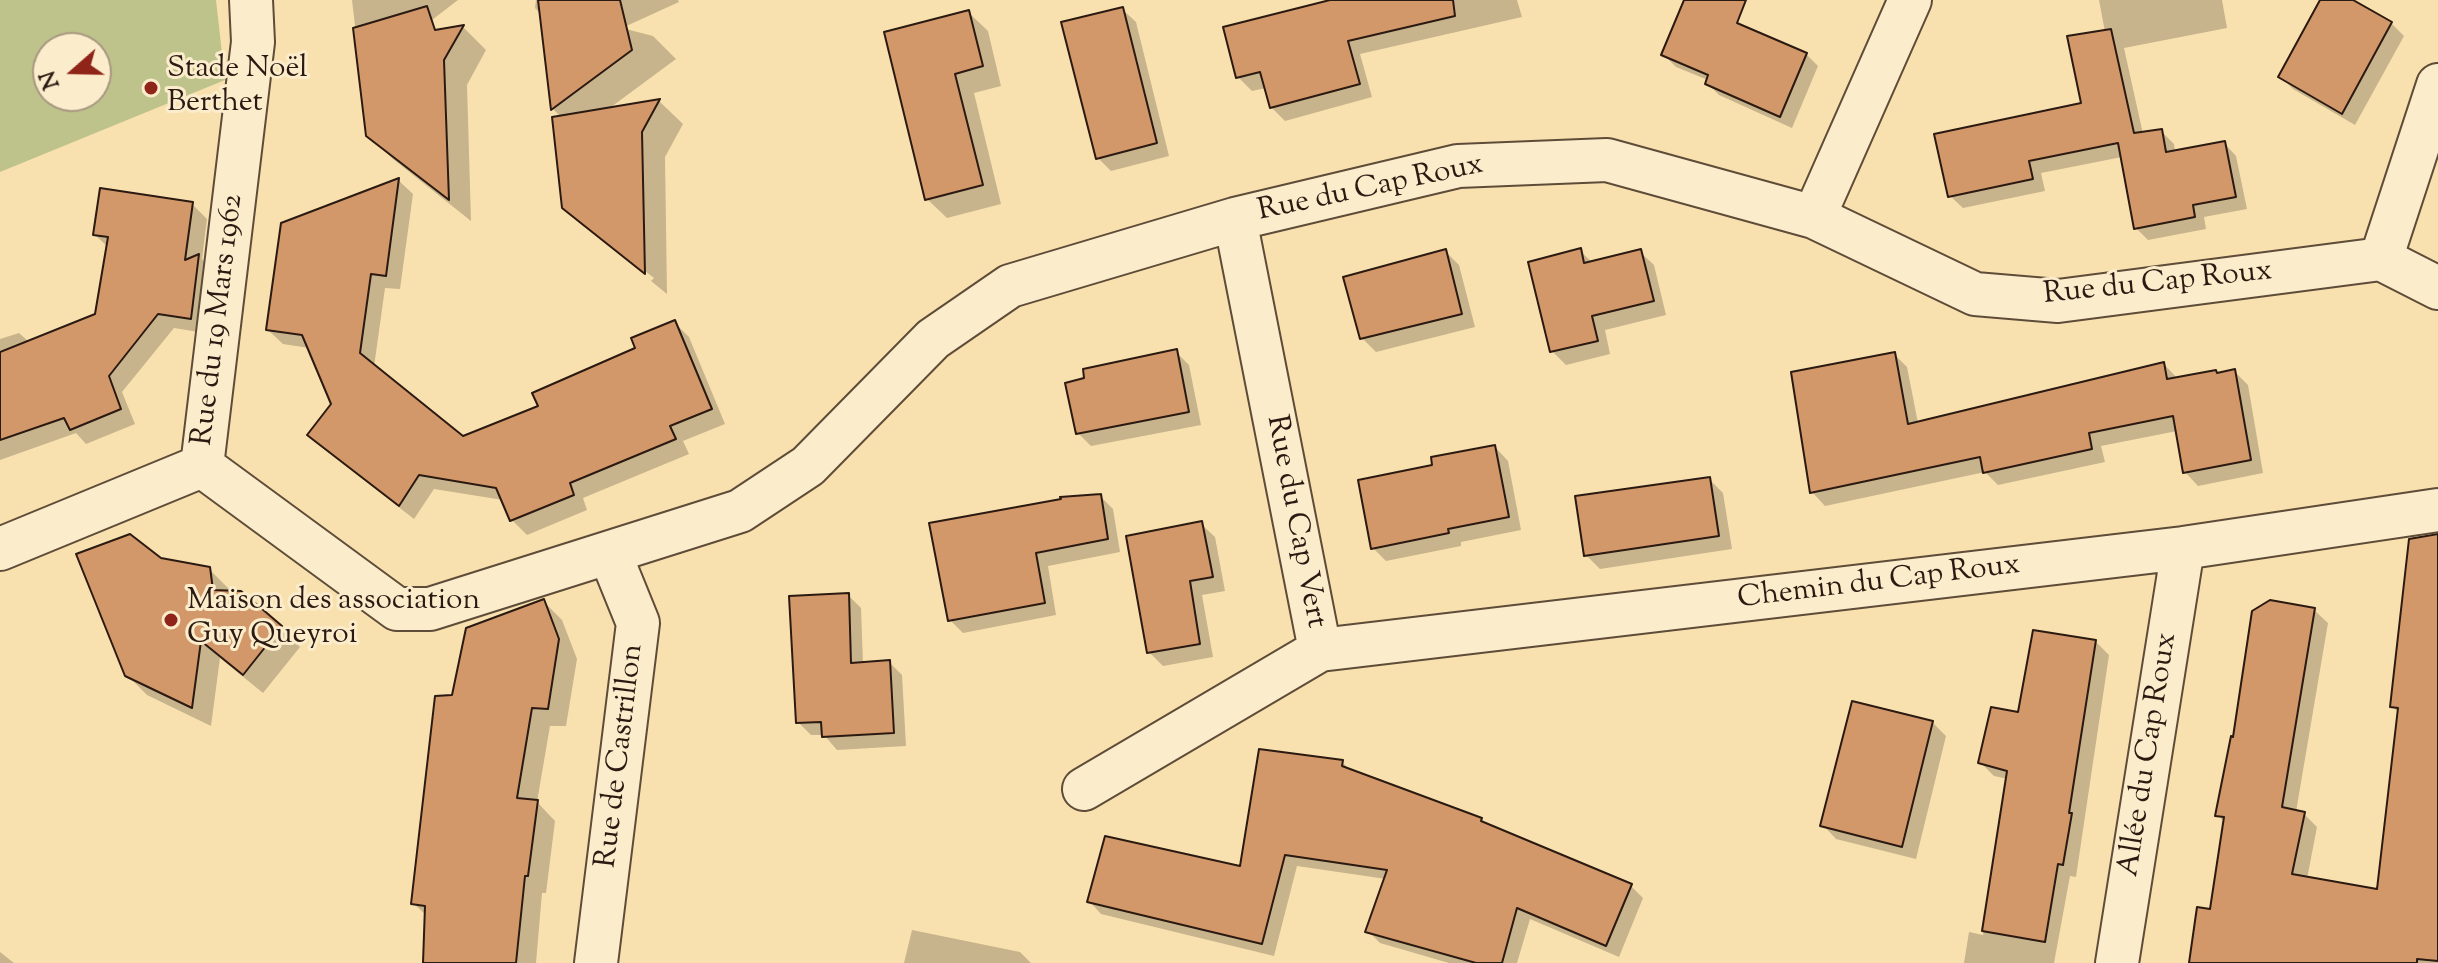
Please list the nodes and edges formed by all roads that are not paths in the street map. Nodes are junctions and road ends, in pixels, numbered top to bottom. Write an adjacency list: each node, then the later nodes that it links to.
1 (251, 0): 8 (street, Rue du 19 Mars 1962)
2 (1910, 0): 4 (street)
3 (2438, 85): 6 (street)
4 (1814, 217): 5 (street, Rue du Cap Roux); 6 (street, Rue du Cap Roux)
5 (1235, 219): 12 (street, Rue du Cap Roux); 13 (street, Rue du Cap Vert)
6 (2381, 259): 7 (street)
7 (2438, 288)
8 (202, 466): 11 (street); 12 (street, Rue du 19 Mars 1962)
9 (2438, 510): 10 (street, Chemin du Cap Roux)
10 (2183, 548): 13 (street, Chemin du Cap Roux); 16 (street, Allée du Cap Roux)
11 (0, 549)
12 (610, 554): 15 (street, Rue de Castrillon)
13 (1320, 650): 14 (street, Rue du Cap Vert)
14 (1084, 789)
15 (596, 963)
16 (2117, 963)

